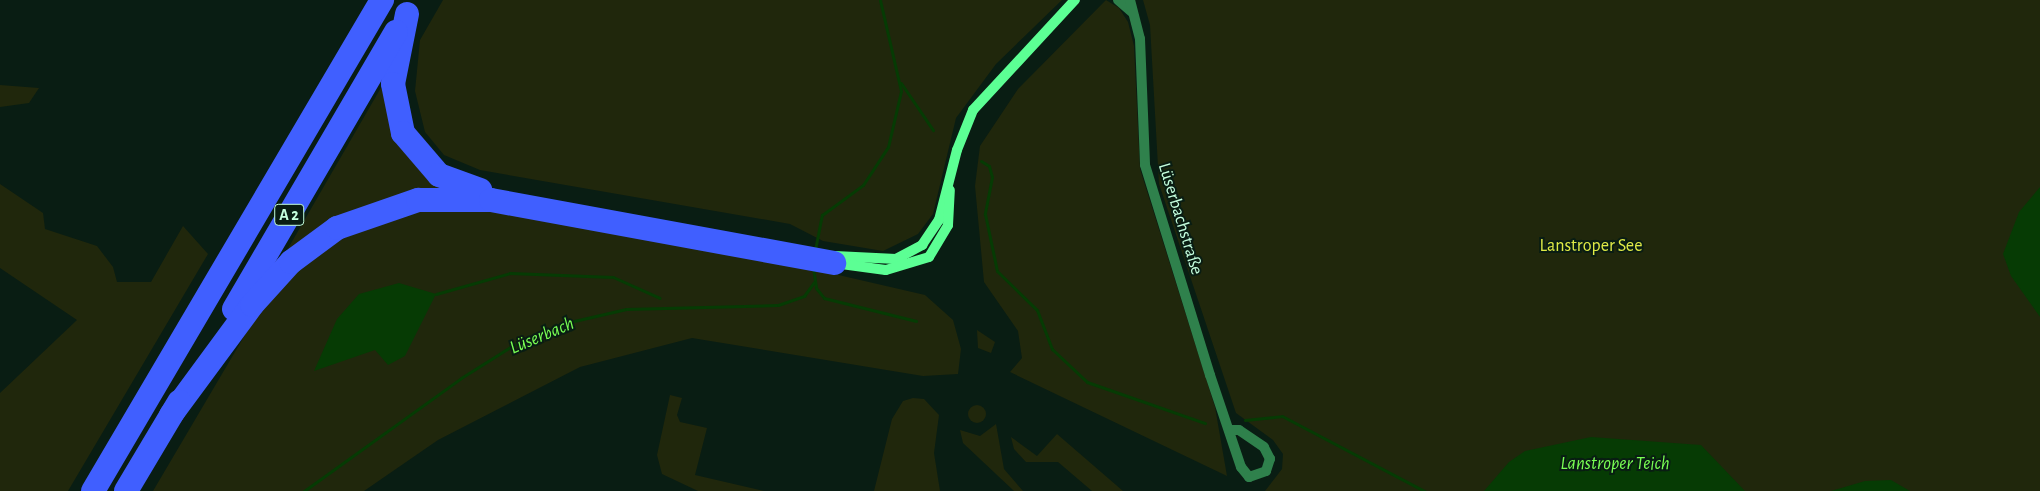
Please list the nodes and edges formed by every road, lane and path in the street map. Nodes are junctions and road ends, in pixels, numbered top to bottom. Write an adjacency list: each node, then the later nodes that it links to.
1 (382, 0): 11 (highway, A 2)
2 (1075, 0): 8 (main road)
3 (1118, 0): 6 (street)
4 (1130, 0): 6 (street, Lüserbachstraße)
5 (411, 7): 7 (highway); 9 (highway, A 2)
6 (1132, 12): 10 (street, Lüserbachstraße)
7 (790, 251): 8 (highway); 9 (highway)
8 (835, 260)
9 (171, 415): 12 (highway, A 2)
10 (1229, 430): 10 (street, Lüserbachstraße)
11 (93, 491)
12 (126, 491)

